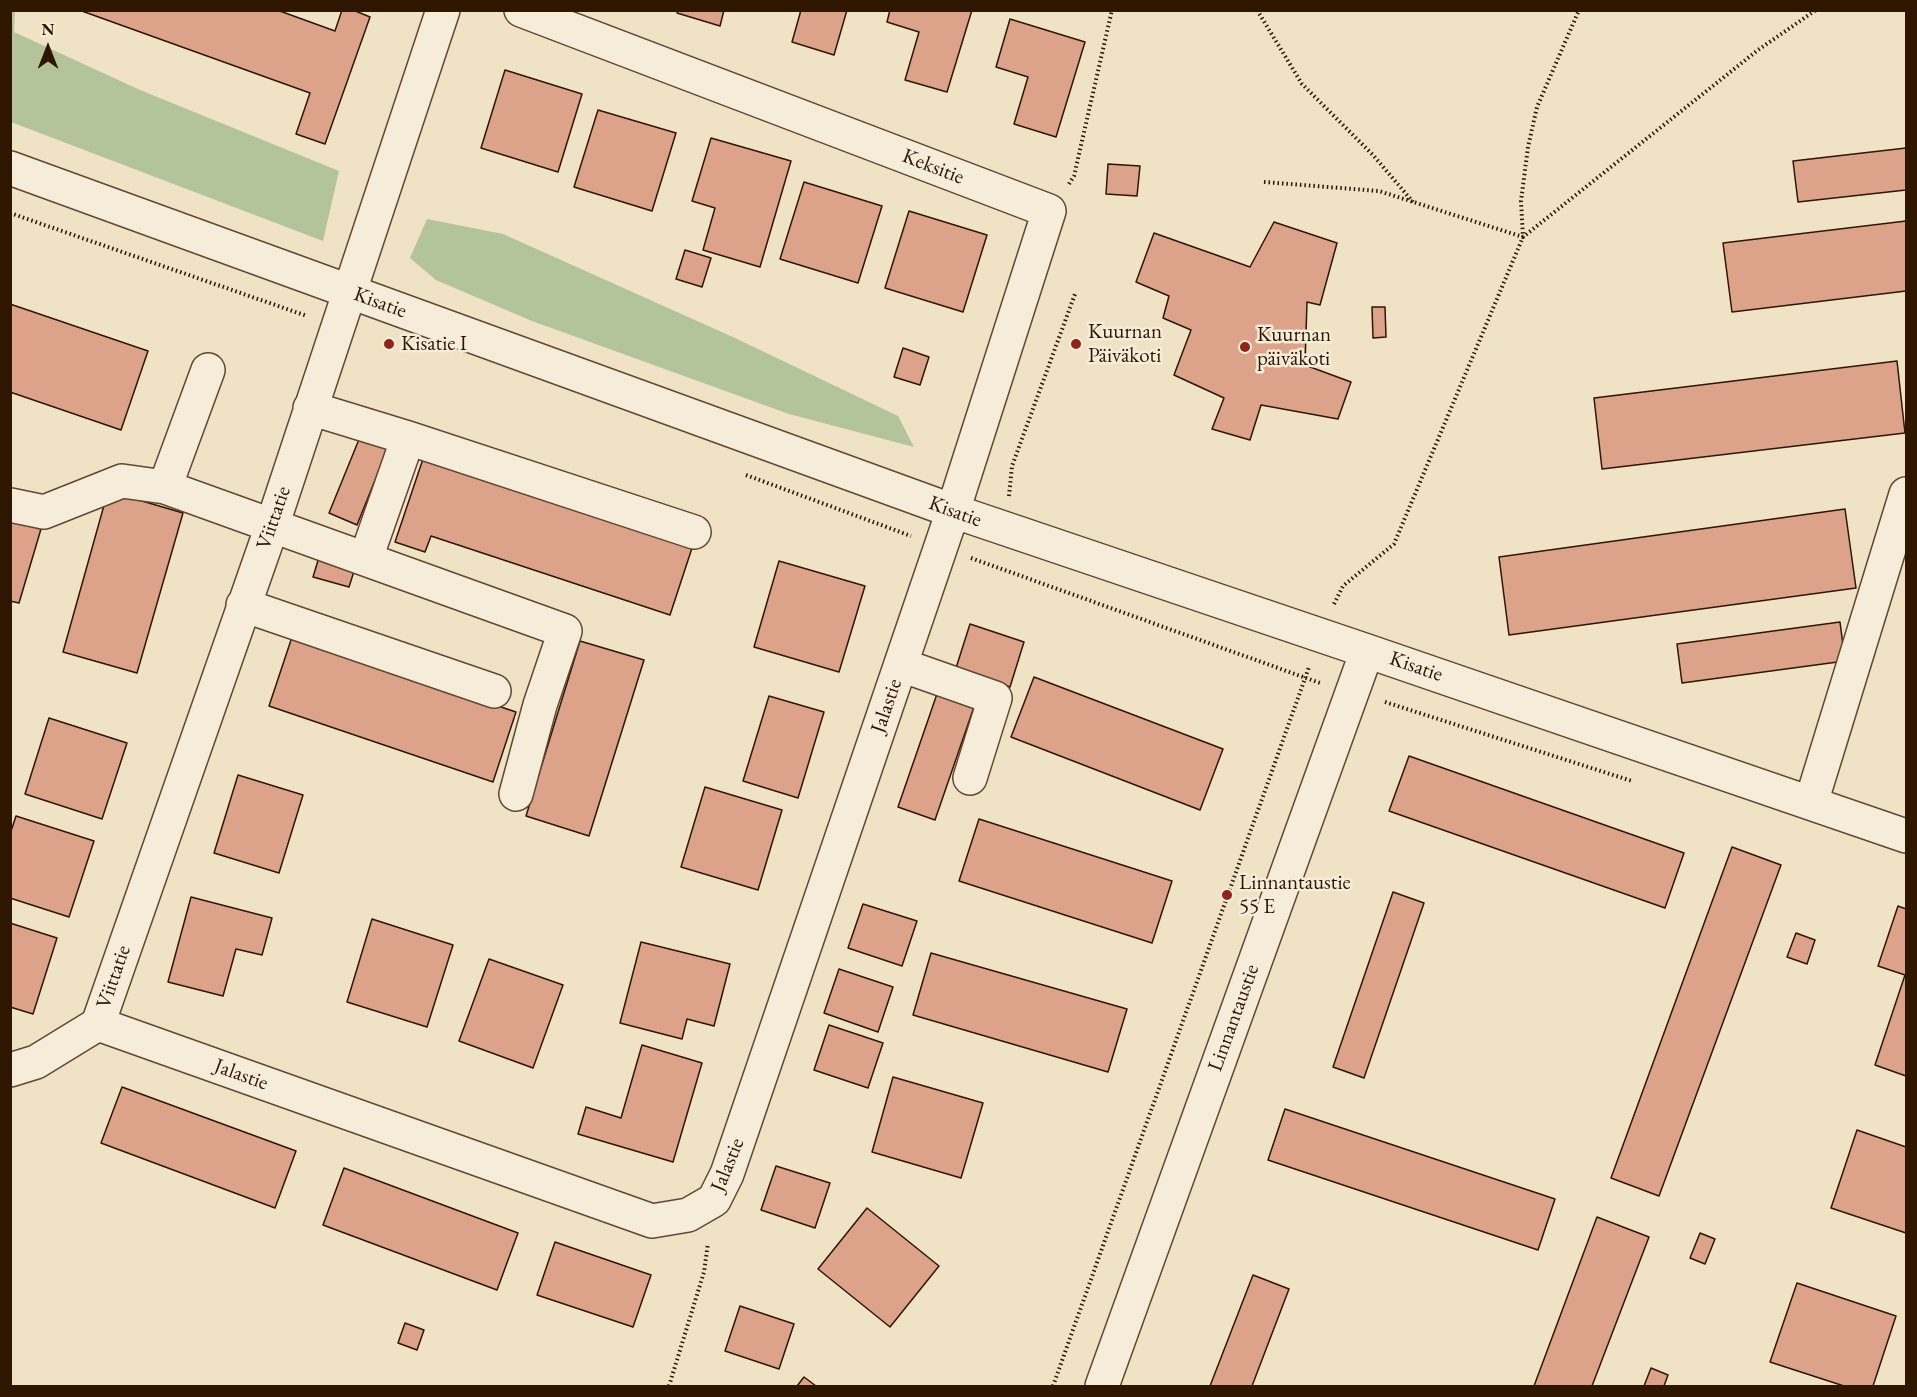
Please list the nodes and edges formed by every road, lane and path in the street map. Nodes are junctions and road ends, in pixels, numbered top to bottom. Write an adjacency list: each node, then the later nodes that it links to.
1 (443, 10): 12 (street, Viittatie)
2 (521, 10): 10 (street, Keksitie)
3 (1112, 10): 10 (path)
4 (1257, 10): 9 (path)
5 (1579, 10): 11 (path)
6 (1816, 10): 11 (path)
7 (10, 168): 12 (street, Kisatie)
8 (1264, 182): 9 (path)
9 (1413, 202): 11 (path)
10 (1049, 211): 20 (street)
11 (1523, 237): 26 (path)
12 (349, 292): 15 (street, Viittatie); 20 (street, Kisatie)
13 (1075, 294): 21 (path)
14 (208, 370): 17 (street)
15 (310, 408): 16 (street); 22 (street, Viittatie)
16 (408, 438): 23 (street); 24 (street)
17 (165, 487): 19 (street); 22 (street)
18 (1906, 494): 32 (street)
19 (10, 505)
20 (953, 511): 21 (street, Kisatie); 28 (street, Jalastie)
21 (993, 525): 26 (street, Kisatie)
22 (272, 526): 24 (street); 25 (street, Viittatie)
23 (694, 532)
24 (366, 558): 31 (street)
25 (243, 605): 29 (street); 34 (street, Viittatie)
26 (1320, 635): 27 (street, Kisatie); 38 (path)
27 (1367, 651): 32 (street, Kisatie); 39 (street, Linnantaustie)
28 (901, 665): 30 (street); 36 (street, Jalastie)
29 (494, 691)
30 (970, 778)
31 (516, 794)
32 (1812, 803): 33 (street, Kisatie)
33 (1906, 836)
34 (98, 1024): 35 (street); 36 (street, Jalastie)
35 (10, 1070)
36 (714, 1200): 37 (path)
37 (669, 1386)
38 (1053, 1386)
39 (1102, 1386)

